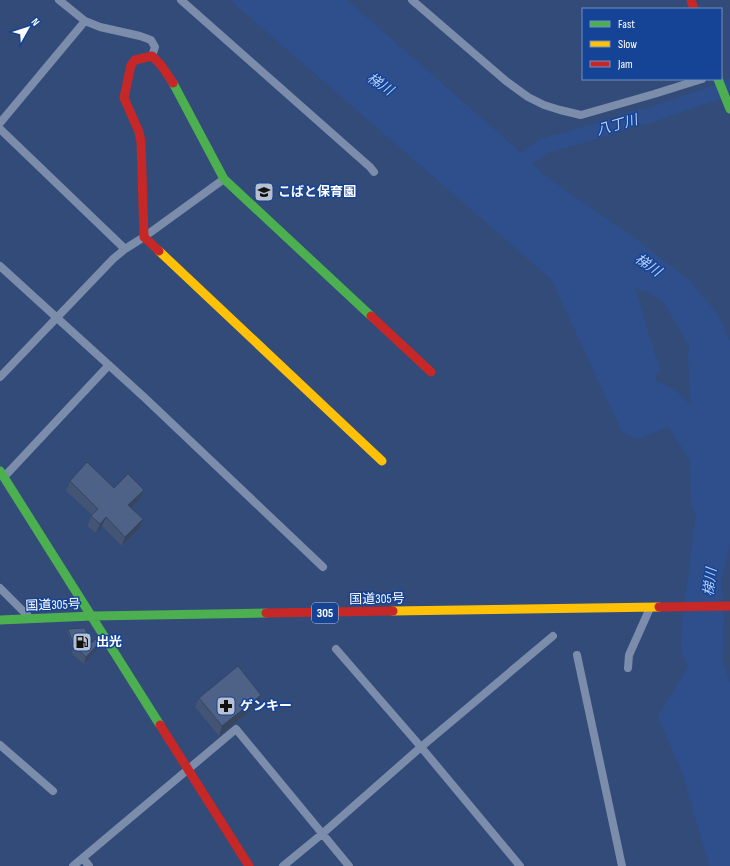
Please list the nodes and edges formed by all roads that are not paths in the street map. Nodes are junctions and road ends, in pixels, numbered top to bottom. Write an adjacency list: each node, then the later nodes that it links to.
1 (59, 0): 4 (street)
2 (181, 0): 11 (street)
3 (412, 0): 6 (street)
4 (85, 21): 5 (street); 9 (street)
5 (152, 56): 12 (main road); 13 (main road)
6 (699, 80)
7 (718, 80): 8 (main road)
8 (729, 107)
9 (0, 123)
10 (0, 129): 14 (street)
11 (374, 172)
12 (224, 179): 13 (street); 18 (main road)
13 (144, 237): 14 (street); 20 (main road)
14 (125, 249): 16 (street)
15 (0, 266): 16 (street)
16 (57, 317): 17 (street); 19 (street)
17 (109, 365): 21 (street); 22 (street)
18 (431, 372)
19 (0, 377)
20 (382, 461)
21 (2, 474): 26 (main road)
22 (323, 566)
23 (0, 588): 27 (street)
24 (730, 606): 25 (main road, 国道305号 / 305)
25 (653, 607): 26 (main road, 国道305号 / 305); 32 (street)
26 (92, 616): 27 (main road, 国道305号 / 305); 35 (main road)
27 (30, 618): 28 (main road, 国道305号 / 305)
28 (0, 621)
29 (553, 636): 34 (street)
30 (336, 649): 34 (street)
31 (577, 655): 45 (street)
32 (628, 668)
33 (0, 744): 36 (street)
34 (421, 747): 37 (street); 44 (street)
35 (188, 768): 37 (street); 38 (street); 41 (main road)
36 (53, 791)
37 (322, 834): 42 (street); 43 (street)
38 (83, 858): 39 (street); 40 (street)
39 (73, 866)
40 (90, 866)
41 (249, 866)
42 (283, 866)
43 (349, 866)
44 (520, 866)
45 (622, 866)

